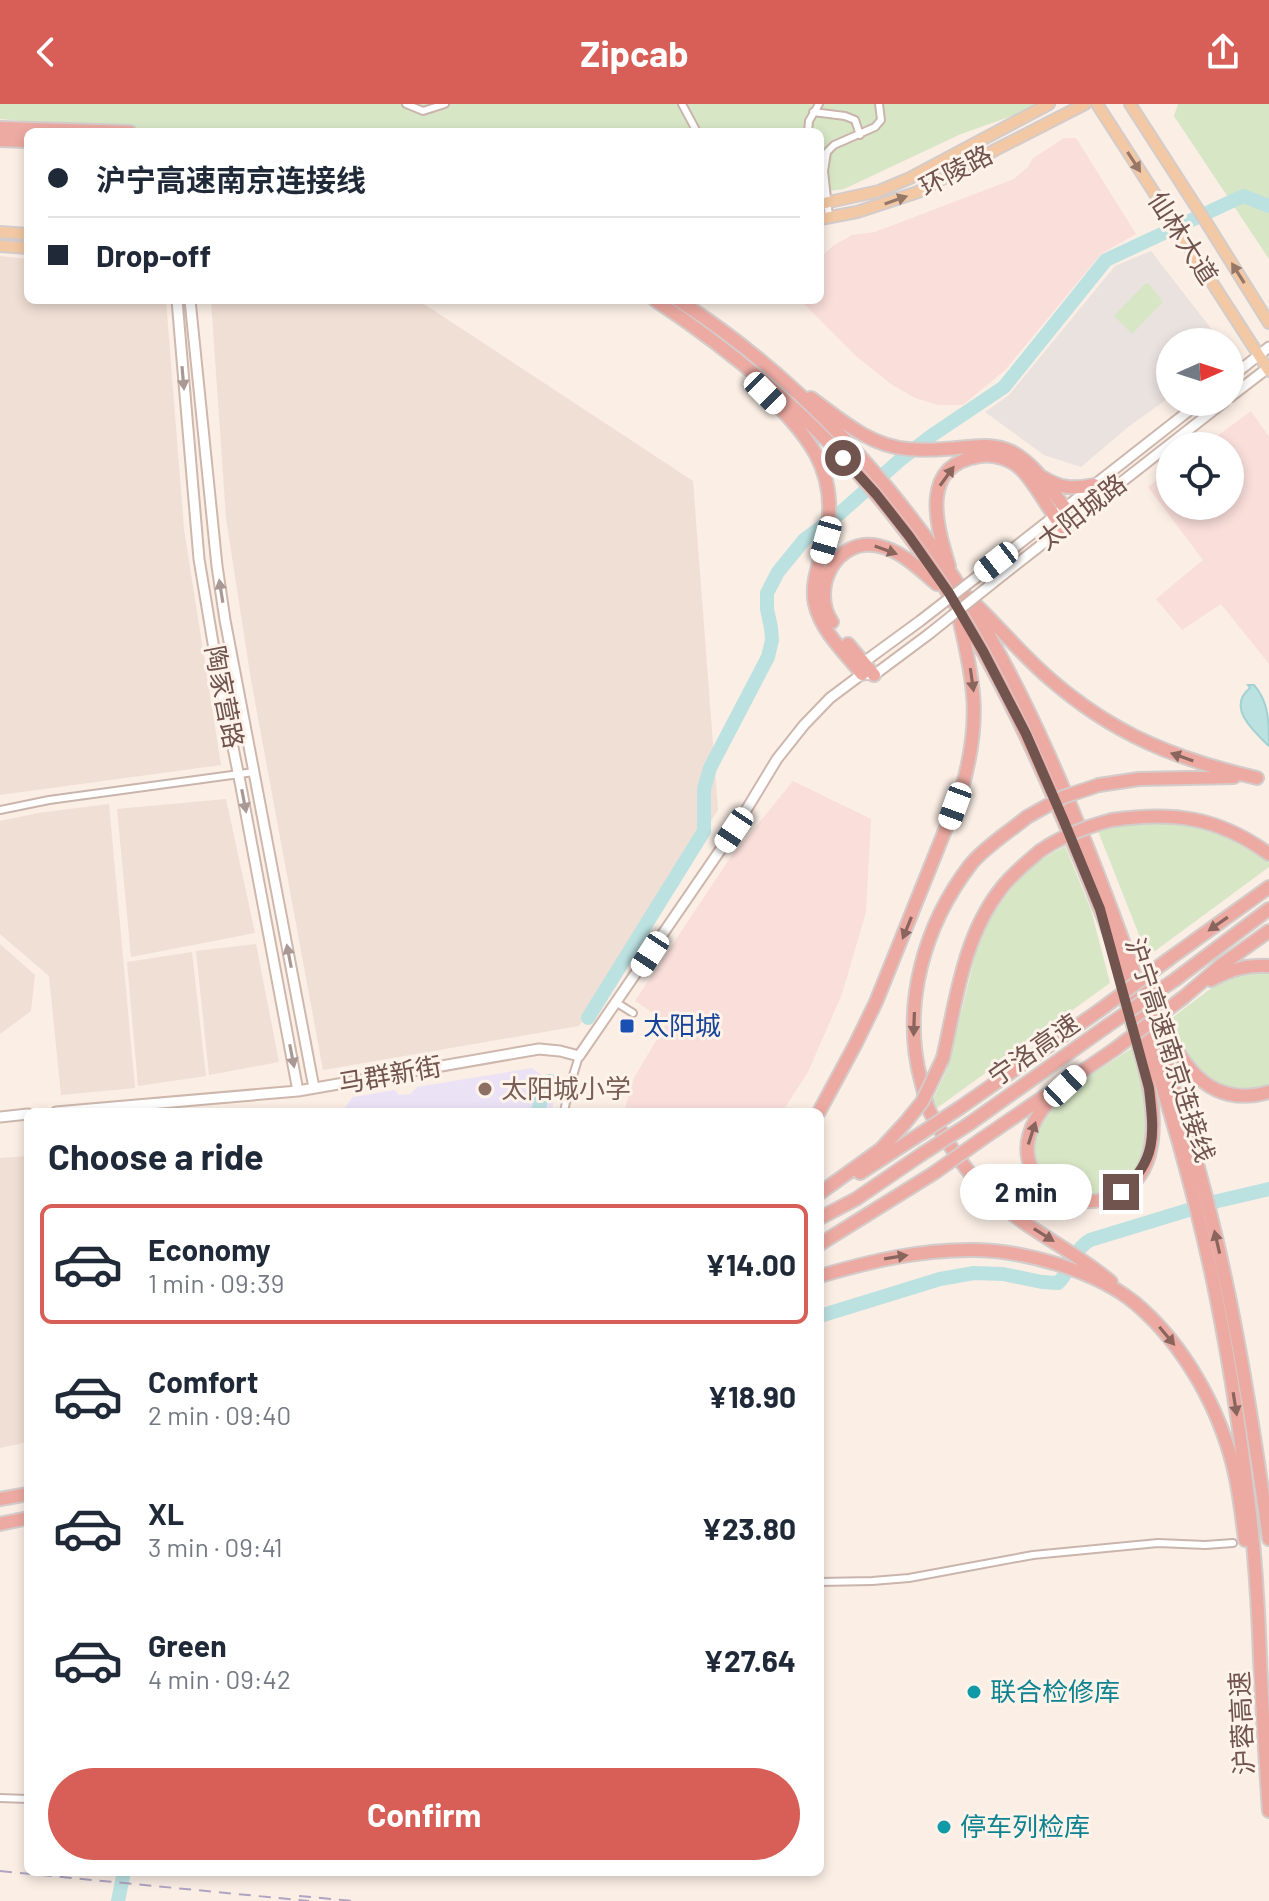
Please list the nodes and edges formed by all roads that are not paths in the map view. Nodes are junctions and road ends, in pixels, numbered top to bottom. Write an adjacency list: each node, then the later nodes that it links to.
1 (406, 104): 2 (street)
2 (445, 104)
3 (682, 104): 13 (street)
4 (819, 104): 10 (street)
5 (879, 104): 15 (street)
6 (1049, 104): 19 (main road, 环陵路)
7 (1085, 104): 20 (main road, 环陵路, one-way to 7)
8 (1097, 104): 33 (main road, 仙林大道, one-way to 33)
9 (1130, 104): 30 (main road, 仙林大道, one-way to 9)
10 (813, 112): 14 (street); 15 (street)
11 (0, 128): 12 (highway)
12 (24, 128)
13 (695, 128)
14 (808, 128)
15 (860, 135): 18 (street)
16 (0, 140): 17 (highway)
17 (24, 141)
18 (824, 171)
19 (824, 204)
20 (824, 218)
21 (0, 232): 22 (main road)
22 (24, 234)
23 (0, 246): 24 (main road)
24 (24, 248)
25 (177, 304): 51 (main road, 陶家营路, one-way to 51)
26 (190, 304): 50 (main road, 陶家营路, one-way to 26)
27 (661, 304): 29 (highway, 沪宁高速南京连接线)
28 (684, 304): 31 (highway, 沪宁高速南京连接线)
29 (681, 317): 39 (highway, 沪宁高速南京连接线); 49 (highway)
30 (1269, 323)
31 (727, 334): 39 (highway, 沪宁高速南京连接线); 40 (highway)
32 (1269, 347): 33 (main road)
33 (1259, 356): 34 (main road); 35 (main road, 仙林大道)
34 (1244, 367)
35 (1268, 369): 36 (main road)
36 (1244, 387)
37 (1182, 416): 41 (main road, 太阳城路)
38 (1206, 416): 45 (main road, 太阳城路)
39 (868, 475): 42 (highway, 沪宁高速南京连接线)
40 (1039, 475): 41 (highway); 43 (highway)
41 (1094, 485): 43 (main road, 太阳城路)
42 (881, 490): 47 (highway, 沪宁高速南京连接线); 48 (highway, 沪宁高速南京连接线)
43 (1065, 508): 44 (main road, 太阳城路); 45 (highway)
44 (1054, 517): 46 (highway); 47 (highway, one-way to 44); 49 (main road, 太阳城路, bridge)
45 (1074, 519): 46 (main road, 太阳城路)
46 (1063, 528): 49 (main road, 太阳城路, bridge)
47 (952, 576): 48 (highway, 沪宁高速南京连接线)
48 (957, 598): 49 (highway, one-way to 48); 52 (highway, one-way to 48); 54 (highway, 沪宁高速南京连接线); 57 (highway, 沪宁高速南京连接线); 71 (highway, one-way to 71)
49 (867, 671): 62 (main road, 太阳城路)
50 (254, 772): 51 (street); 66 (main road, 陶家营路, one-way to 50)
51 (239, 774): 53 (street); 67 (main road, 陶家营路, one-way to 67)
52 (1263, 778): 80 (highway, one-way to 80, bridge)
53 (0, 810)
54 (1086, 843): 68 (highway); 76 (highway, 沪宁高速南京连接线)
55 (1269, 854): 74 (highway, bridge)
56 (1268, 888): 75 (highway, 宁洛高速, one-way to 75, bridge)
57 (1100, 909): 65 (highway, one-way to 65); 76 (highway, 沪宁高速南京连接线)
58 (1269, 909): 77 (highway, 宁洛高速, bridge)
59 (1269, 931): 61 (highway)
60 (1269, 966): 61 (highway)
61 (1184, 997): 65 (highway, bridge)
62 (617, 1003): 63 (street); 64 (main road, 太阳城路)
63 (633, 1013)
64 (579, 1056): 66 (main road, 马群新街); 70 (street)
65 (1078, 1074): 79 (highway, bridge)
66 (314, 1088): 67 (main road, 马群新街)
67 (298, 1091): 69 (main road, 马群新街)
68 (1269, 1092)
69 (102, 1108)
70 (565, 1108)
71 (821, 1108)
72 (24, 1114): 73 (main road)
73 (0, 1117)
74 (824, 1192)
75 (824, 1193)
76 (1200, 1198): 78 (highway, 沪宁高速南京连接线)
77 (824, 1216)
78 (1204, 1216): 86 (highway, 沪宁高速南京连接线, one-way to 78); 89 (highway, 沪宁高速南京连接线, one-way to 89)
79 (824, 1242)
80 (1086, 1268): 81 (highway, one-way to 80); 89 (highway, one-way to 89)
81 (824, 1275)
82 (24, 1495): 83 (highway)
83 (0, 1499)
84 (24, 1519): 85 (highway)
85 (0, 1524)
86 (1269, 1539)
87 (1233, 1543): 88 (street)
88 (824, 1582)
89 (1259, 1633): 92 (highway, 沪蓉高速)
90 (0, 1798): 91 (street)
91 (24, 1799)
92 (1269, 1811)

